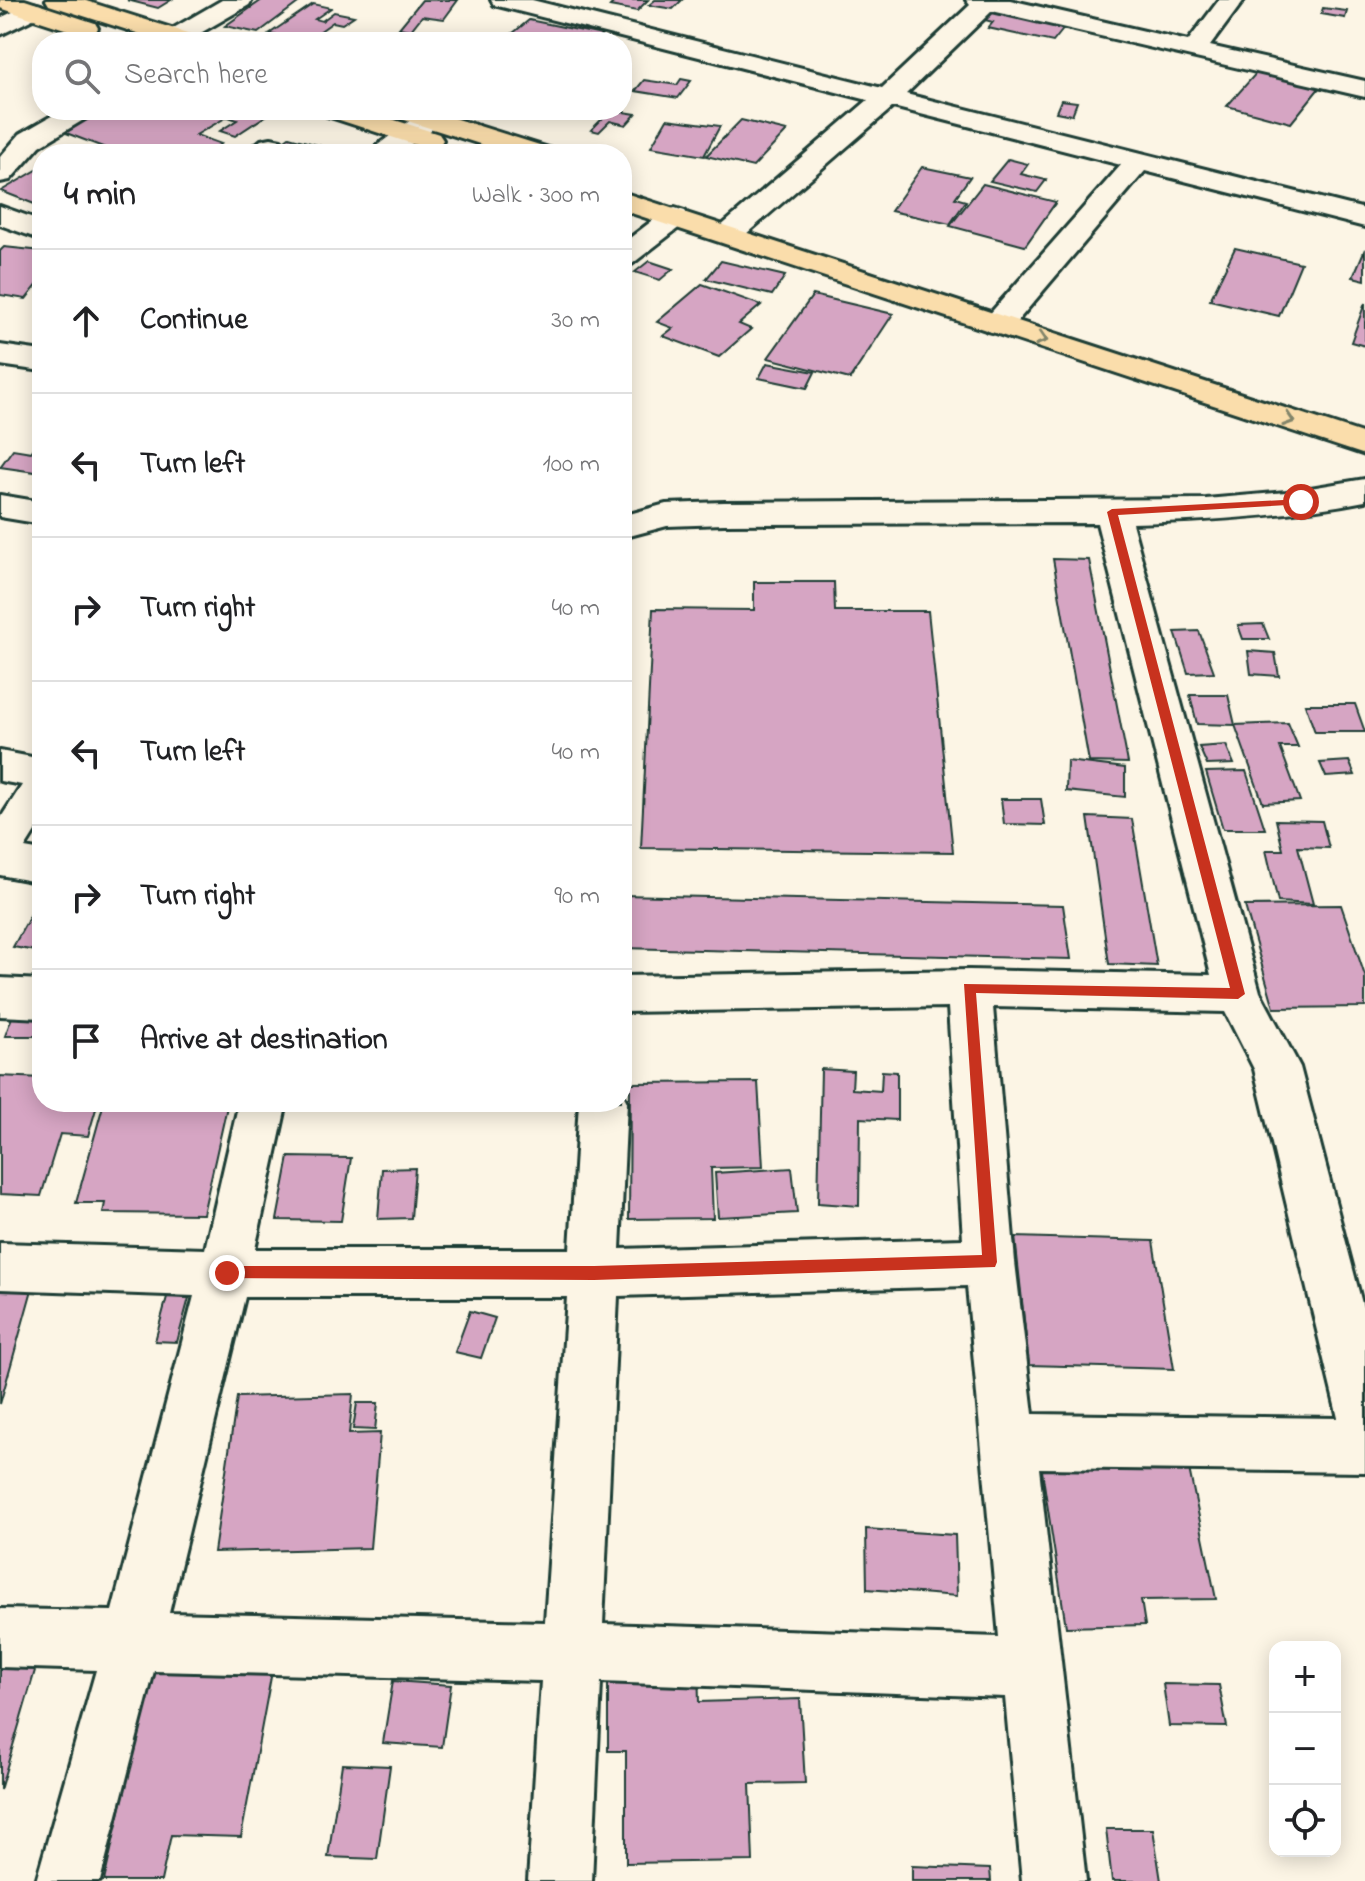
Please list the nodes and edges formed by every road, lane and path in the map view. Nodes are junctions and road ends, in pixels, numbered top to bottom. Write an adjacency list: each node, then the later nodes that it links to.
1 (1, 0): 7 (main road)
2 (58, 0): 10 (main road)
3 (240, 0): 11 (street)
4 (503, 0): 12 (street)
5 (1232, 0): 14 (street)
6 (982, 1): 14 (street); 16 (street)
7 (32, 10): 8 (street); 9 (main road)
8 (0, 28)
9 (100, 32)
10 (154, 32)
11 (190, 32)
12 (628, 32)
13 (632, 33): 16 (street)
14 (1194, 50): 15 (street)
15 (1365, 89)
16 (887, 98): 25 (street); 33 (street)
17 (64, 120): 20 (street)
18 (413, 121): 22 (street); 23 (main road); 24 (main road)
19 (0, 128): 20 (street)
20 (30, 140): 21 (street); 26 (street)
21 (39, 144)
22 (390, 144)
23 (454, 144)
24 (501, 144)
25 (1137, 163): 31 (street); 35 (street)
26 (0, 174)
27 (632, 185): 33 (main road)
28 (632, 204): 30 (main road)
29 (0, 215): 32 (street)
30 (675, 217): 33 (main road); 34 (street)
31 (1365, 218)
32 (32, 227)
33 (737, 227): 35 (main road)
34 (632, 250)
35 (1005, 316): 38 (main road); 39 (main road, one-way to 39)
36 (0, 355): 37 (street)
37 (32, 360)
38 (1365, 418)
39 (1365, 445)
40 (1365, 490): 43 (street)
41 (0, 506): 42 (street)
42 (32, 511)
43 (1112, 512): 44 (street); 52 (street)
44 (632, 522)
45 (0, 766): 46 (street)
46 (32, 772)
47 (32, 803): 48 (street)
48 (0, 856): 49 (street)
49 (32, 864)
50 (969, 988): 51 (street); 52 (street); 57 (street)
51 (632, 994)
52 (1238, 994): 61 (street)
53 (0, 997): 54 (street)
54 (32, 999)
55 (261, 1112): 59 (street)
56 (602, 1112): 60 (street)
57 (990, 1262): 60 (street); 62 (street)
58 (0, 1266): 59 (street)
59 (227, 1273): 60 (street); 65 (street)
60 (594, 1273): 66 (street)
61 (1365, 1419)
62 (1008, 1441): 63 (street); 67 (street)
63 (1365, 1445)
64 (0, 1638): 65 (street)
65 (134, 1642): 66 (street); 68 (street)
66 (572, 1652): 67 (street); 69 (street)
67 (1031, 1668): 70 (street)
68 (68, 1881)
69 (560, 1881)
70 (1054, 1881)

